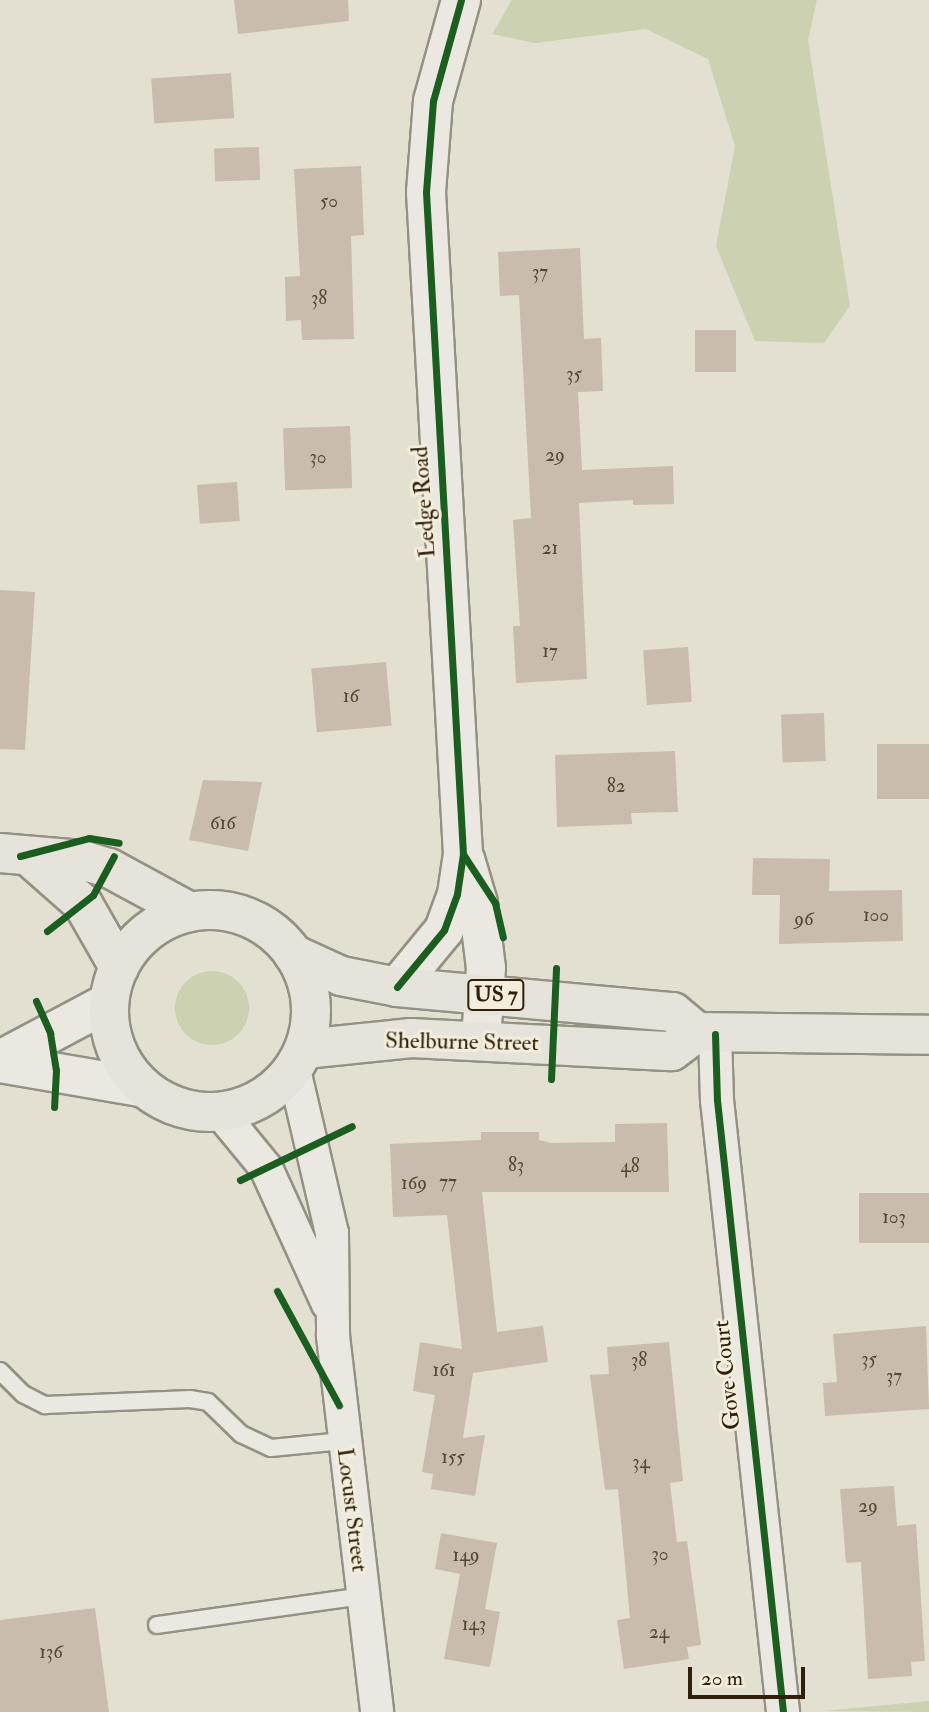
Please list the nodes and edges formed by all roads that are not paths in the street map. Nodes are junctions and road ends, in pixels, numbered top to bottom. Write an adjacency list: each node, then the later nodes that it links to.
1 (461, 0): 2 (street, Ledge Road)
2 (463, 854): 7 (street, Ledge Road); 8 (street, Ledge Road)
3 (16, 856): 4 (main road); 6 (main road)
4 (190, 912): 5 (main road, Shelburne Street); 6 (main road, Shelburne Street)
5 (293, 954): 7 (main road, Shelburne Street / US 7); 12 (main road, Shelburne Street)
6 (114, 985): 13 (street, Shelburne Street); 14 (main road)
7 (397, 987): 8 (main road, Shelburne Street / US 7)
8 (486, 994): 9 (main road, Shelburne Street / US 7); 11 (street, Ledge Road)
9 (706, 1033): 10 (main road); 11 (main road, Shelburne Street / US 7); 22 (street, Gove Court)
10 (929, 1035)
11 (481, 1039): 12 (main road, Shelburne Street / US 7)
12 (300, 1059): 15 (main road, Shelburne Street); 16 (street, Locust Street)
13 (0, 1061): 14 (street, Shelburne Street)
14 (140, 1087): 15 (main road, Shelburne Street)
15 (220, 1112): 16 (street, Locust Street)
16 (330, 1308): 18 (street, Locust Street)
17 (0, 1371): 18 (lane)
18 (343, 1441): 19 (street, Locust Street)
19 (363, 1596): 20 (lane); 21 (street, Locust Street)
20 (157, 1625)
21 (377, 1712)
22 (783, 1712)

